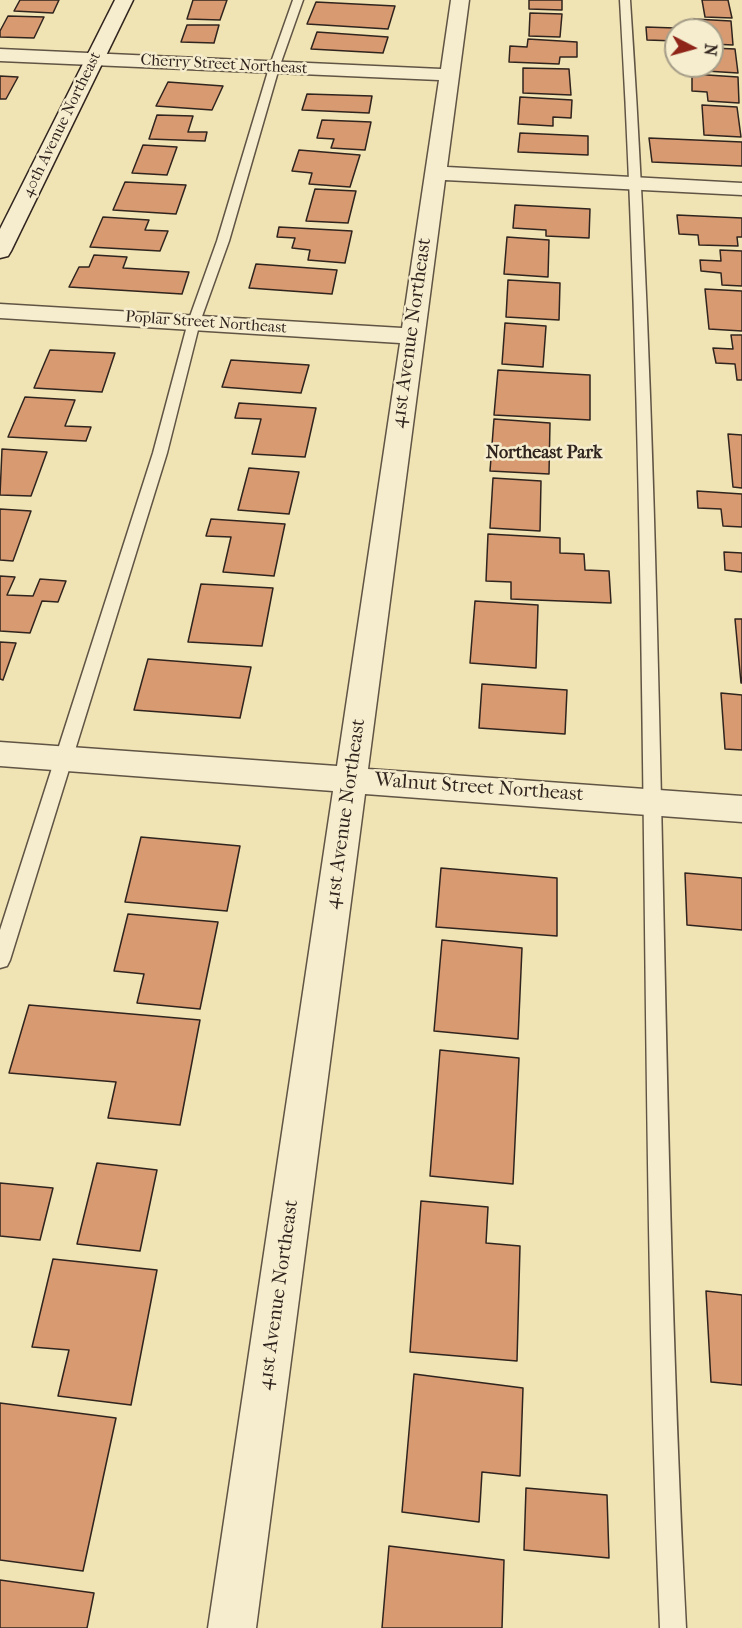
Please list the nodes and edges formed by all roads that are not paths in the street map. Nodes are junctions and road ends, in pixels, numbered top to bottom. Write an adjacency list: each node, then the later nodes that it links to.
1 (124, 0): 6 (street, 40th Avenue Northeast)
2 (298, 0): 7 (lane)
3 (460, 0): 8 (street, 41st Avenue Northeast)
4 (625, 0): 10 (lane)
5 (0, 55): 6 (street, Cherry Street Northeast)
6 (94, 58): 7 (street, Cherry Street Northeast); 12 (street, 40th Avenue Northeast)
7 (274, 68): 8 (street, Cherry Street Northeast); 14 (lane)
8 (448, 75): 9 (street, 41st Avenue Northeast)
9 (435, 172): 10 (street); 15 (street, 41st Avenue Northeast)
10 (634, 183): 11 (street); 19 (lane)
11 (742, 189)
12 (0, 251)
13 (0, 311): 14 (street, Poplar Street Northeast)
14 (194, 322): 15 (street, Poplar Street Northeast); 17 (lane)
15 (411, 336): 18 (street, 41st Avenue Northeast)
16 (0, 754): 17 (street, Walnut Street Northeast)
17 (63, 759): 18 (street, Walnut Street Northeast); 21 (lane)
18 (351, 779): 19 (street, Walnut Street Northeast); 22 (street, 41st Avenue Northeast)
19 (651, 801): 20 (street, Walnut Street Northeast); 23 (lane)
20 (742, 809)
21 (0, 960)
22 (232, 1628)
23 (673, 1628)

